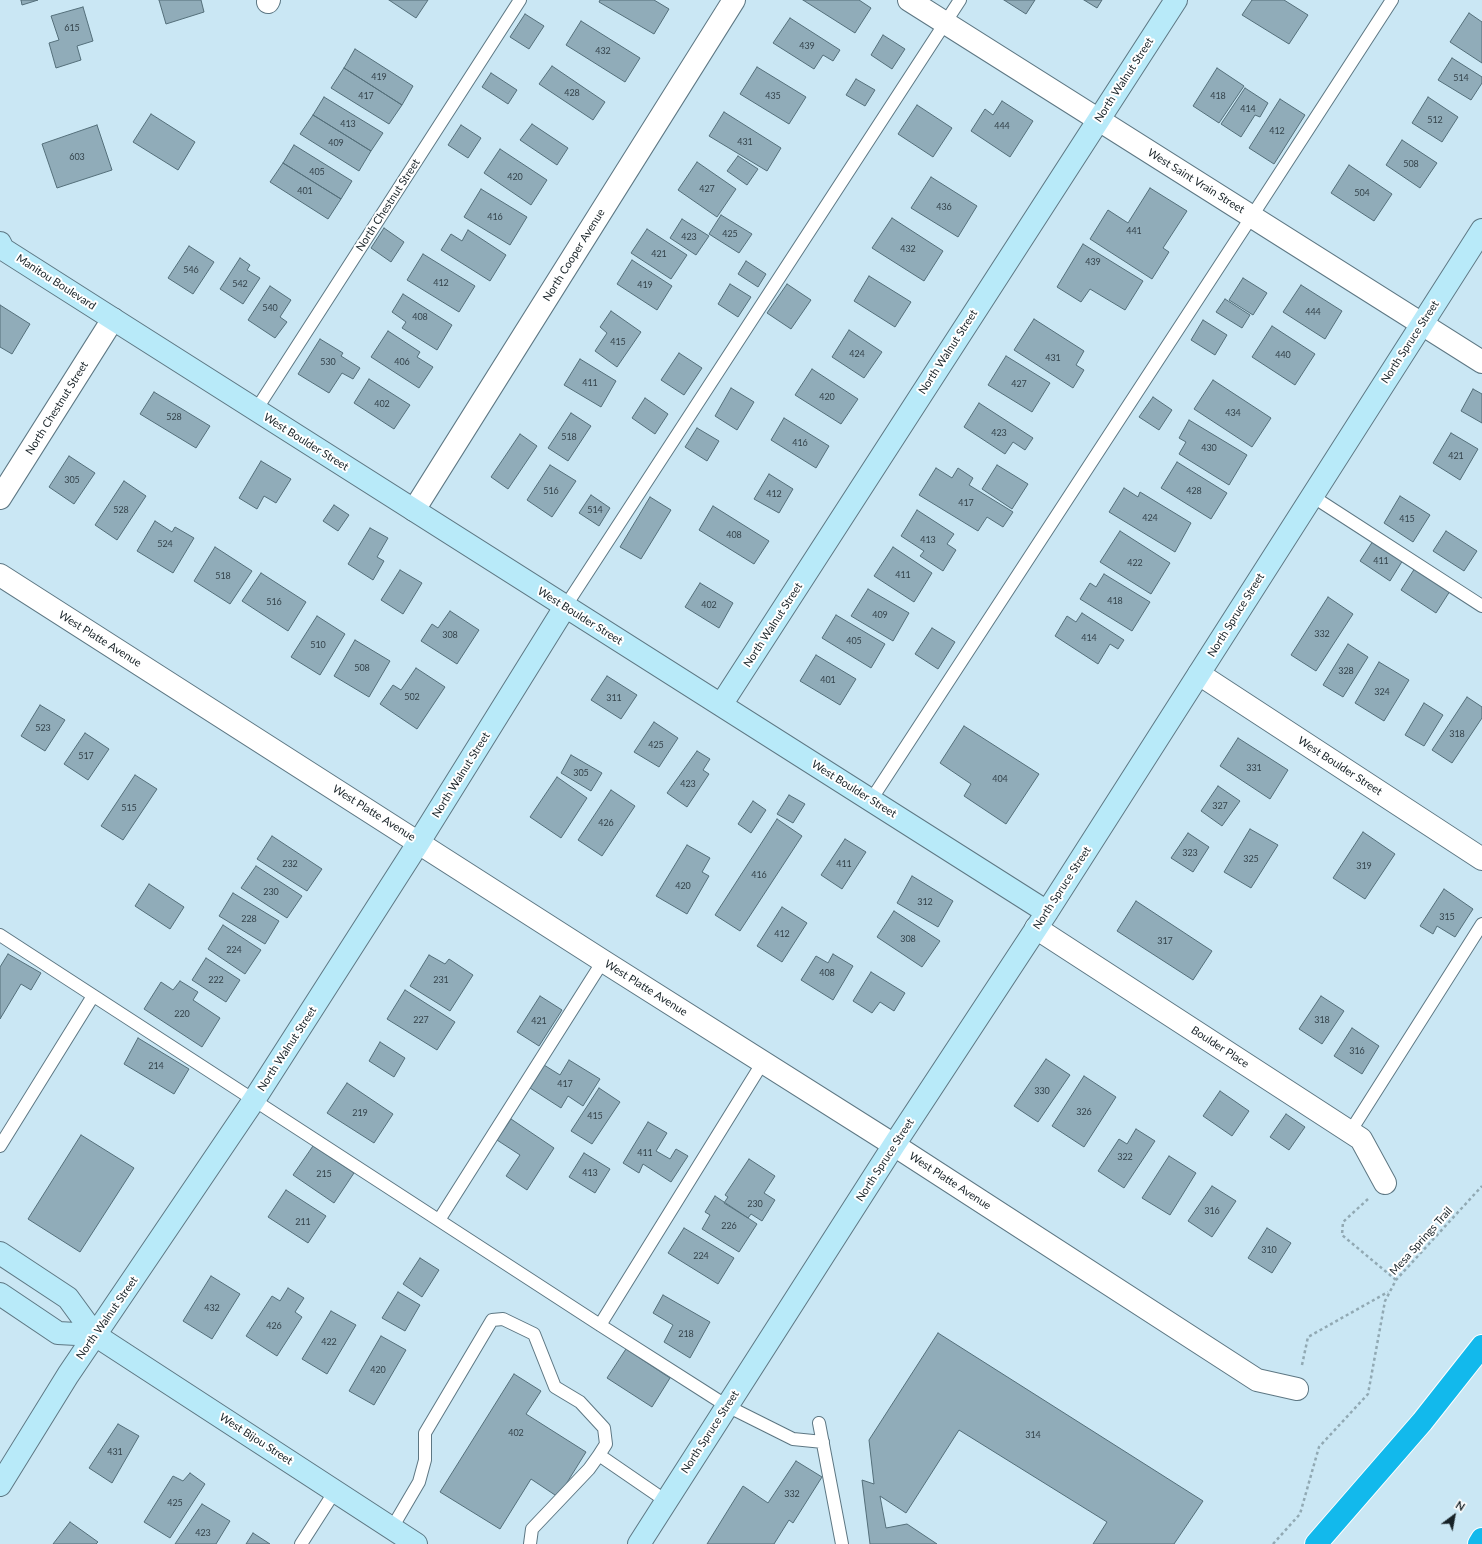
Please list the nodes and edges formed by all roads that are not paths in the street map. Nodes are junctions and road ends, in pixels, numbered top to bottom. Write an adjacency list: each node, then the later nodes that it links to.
1 (520, 0): 15 (lane, North Chestnut Street)
2 (734, 0): 18 (street, North Cooper Avenue)
3 (909, 0): 7 (street, West Saint Vrain Street)
4 (960, 0): 7 (lane)
5 (1176, 0): 8 (main road, North Walnut Street)
6 (1392, 0): 9 (lane)
7 (945, 23): 8 (street, West Saint Vrain Street); 21 (lane)
8 (1099, 119): 9 (street, West Saint Vrain Street); 23 (main road, North Walnut Street)
9 (1252, 216): 13 (street, West Saint Vrain Street); 24 (lane)
10 (1482, 230): 13 (main road, North Spruce Street)
11 (0, 243): 12 (main road, Manitou Boulevard)
12 (113, 319): 15 (main road, West Boulder Street); 17 (street, North Chestnut Street)
13 (1422, 324): 14 (street, West Saint Vrain Street); 16 (main road, North Spruce Street)
14 (1482, 362)
15 (256, 410): 18 (main road, West Boulder Street)
16 (1312, 496): 20 (lane); 22 (main road, North Spruce Street)
17 (0, 498)
18 (414, 510): 21 (main road, West Boulder Street)
19 (0, 575): 25 (street, West Platte Avenue)
20 (1482, 606)
21 (565, 607): 23 (main road, West Boulder Street); 25 (main road, North Walnut Street)
22 (1199, 674): 26 (street, West Boulder Street); 27 (main road, North Spruce Street)
23 (721, 705): 24 (main road, West Boulder Street)
24 (871, 800): 27 (main road, West Boulder Street)
25 (419, 842): 30 (street, West Platte Avenue); 33 (main road, North Walnut Street)
26 (1482, 858)
27 (1041, 920): 34 (street, Boulder Place); 35 (main road, North Spruce Street)
28 (1482, 924): 34 (lane)
29 (0, 935): 31 (lane)
30 (603, 961): 32 (street, West Platte Avenue); 38 (lane)
31 (93, 996): 33 (lane); 36 (lane)
32 (763, 1062): 35 (street, West Platte Avenue); 41 (lane)
33 (254, 1100): 38 (lane); 42 (main road, North Walnut Street)
34 (1350, 1132): 37 (street, Boulder Place)
35 (894, 1144): 44 (street, West Platte Avenue); 45 (main road, North Spruce Street)
36 (0, 1146)
37 (1385, 1183)
38 (439, 1220): 41 (lane)
39 (0, 1253): 42 (main road, West Bijou Street)
40 (0, 1294): 42 (main road)
41 (600, 1325): 45 (lane)
42 (95, 1335): 50 (main road, North Walnut Street); 51 (main road, West Bijou Street)
43 (1482, 1346): 49 (highway)
44 (1297, 1389)
45 (728, 1406): 47 (lane); 52 (main road, North Spruce Street)
46 (819, 1423): 47 (lane)
47 (823, 1442): 59 (lane)
48 (599, 1455): 52 (lane); 53 (lane); 57 (lane)
49 (1386, 1464): 60 (highway); 61 (highway)
50 (0, 1485)
51 (334, 1491): 53 (main road, West Bijou Street); 55 (lane)
52 (666, 1502): 58 (main road, North Spruce Street)
53 (392, 1528): 56 (main road, West Bijou Street)
54 (1482, 1539): 62 (highway)
55 (301, 1544)
56 (416, 1544)
57 (530, 1544)
58 (639, 1544)
59 (842, 1544)
60 (1316, 1544)
61 (1332, 1544)
62 (1479, 1544)

